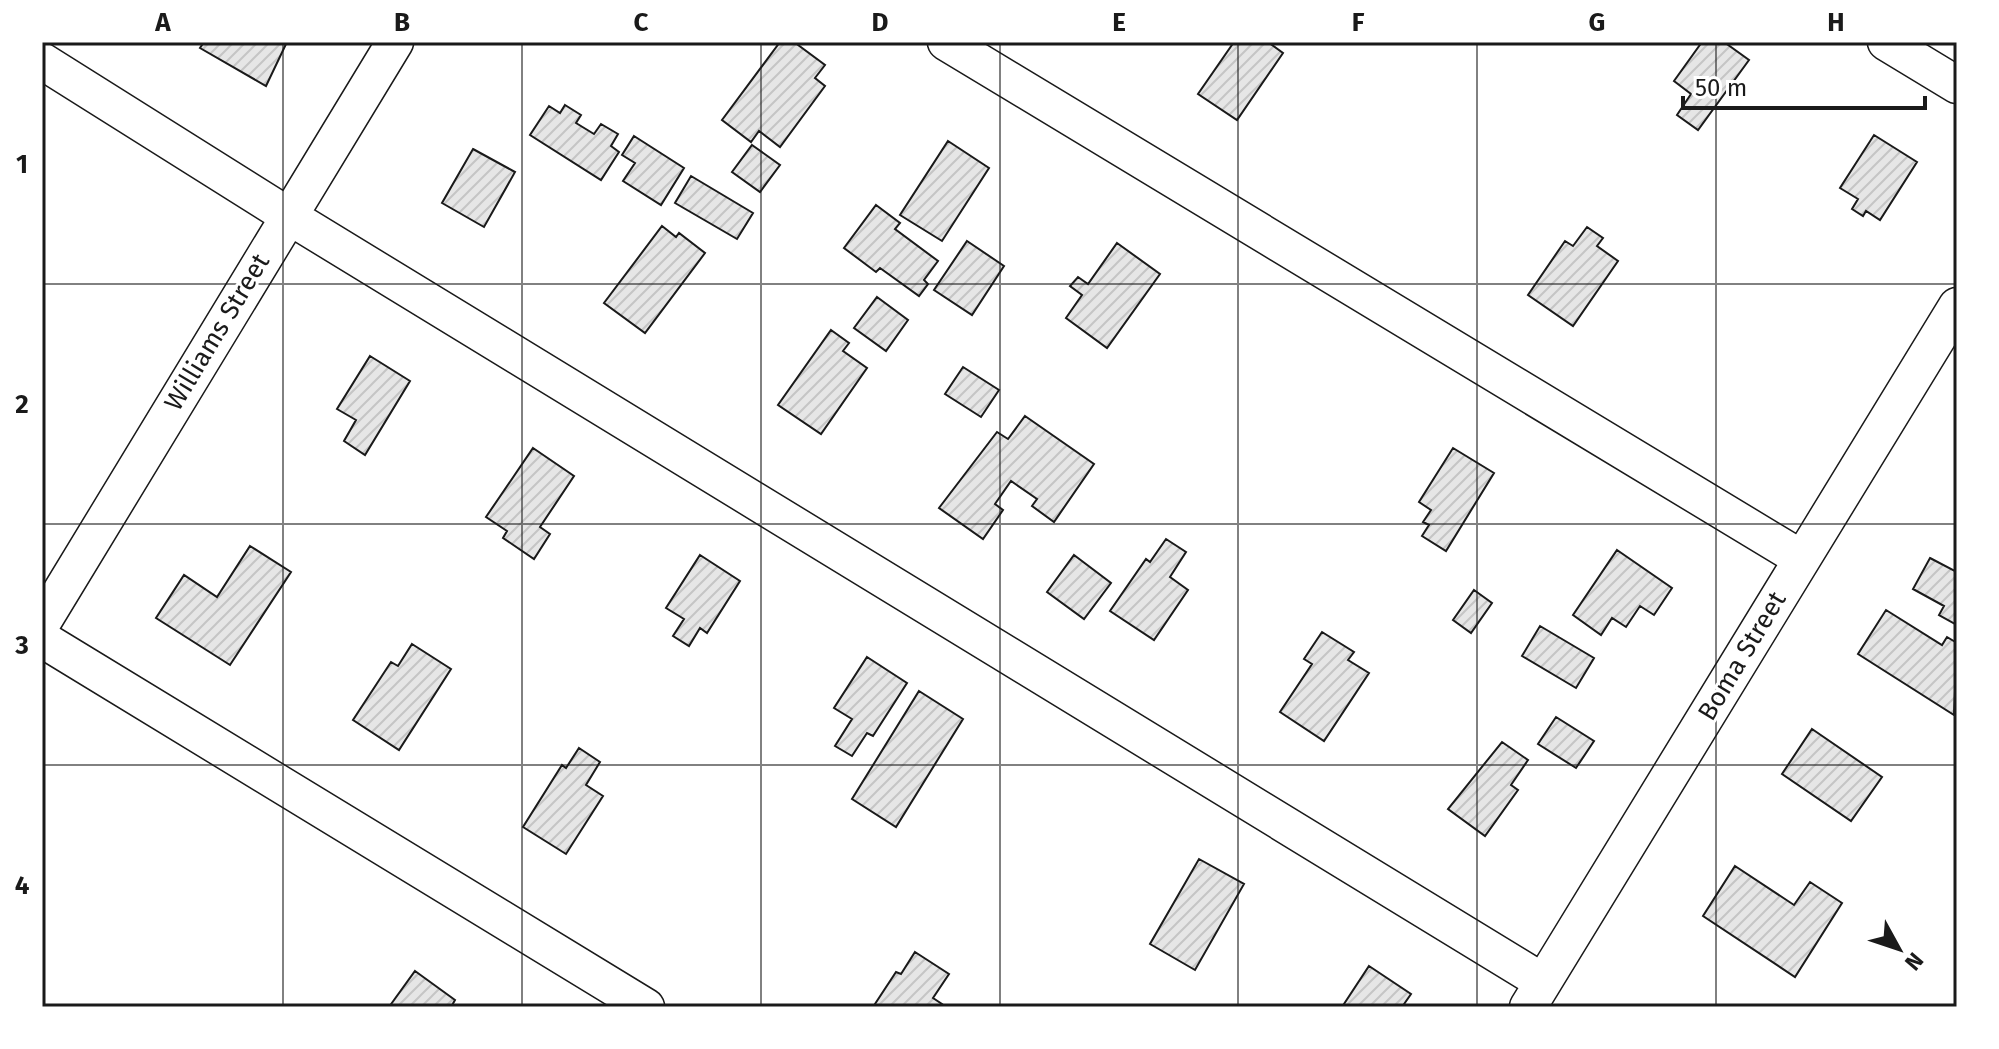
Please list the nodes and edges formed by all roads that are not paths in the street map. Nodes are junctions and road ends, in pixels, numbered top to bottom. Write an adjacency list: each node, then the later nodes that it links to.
1 (395, 42): 6 (street, Williams Street)
2 (946, 42): 8 (street)
3 (1886, 42): 5 (street)
4 (42, 61): 6 (street)
5 (1957, 85)
6 (287, 215): 9 (street, Williams Street); 11 (street)
7 (1957, 306): 8 (street, Boma Street)
8 (1802, 559): 11 (street, Boma Street)
9 (42, 623)
10 (42, 639): 12 (street)
11 (1535, 995)
12 (646, 1007)

